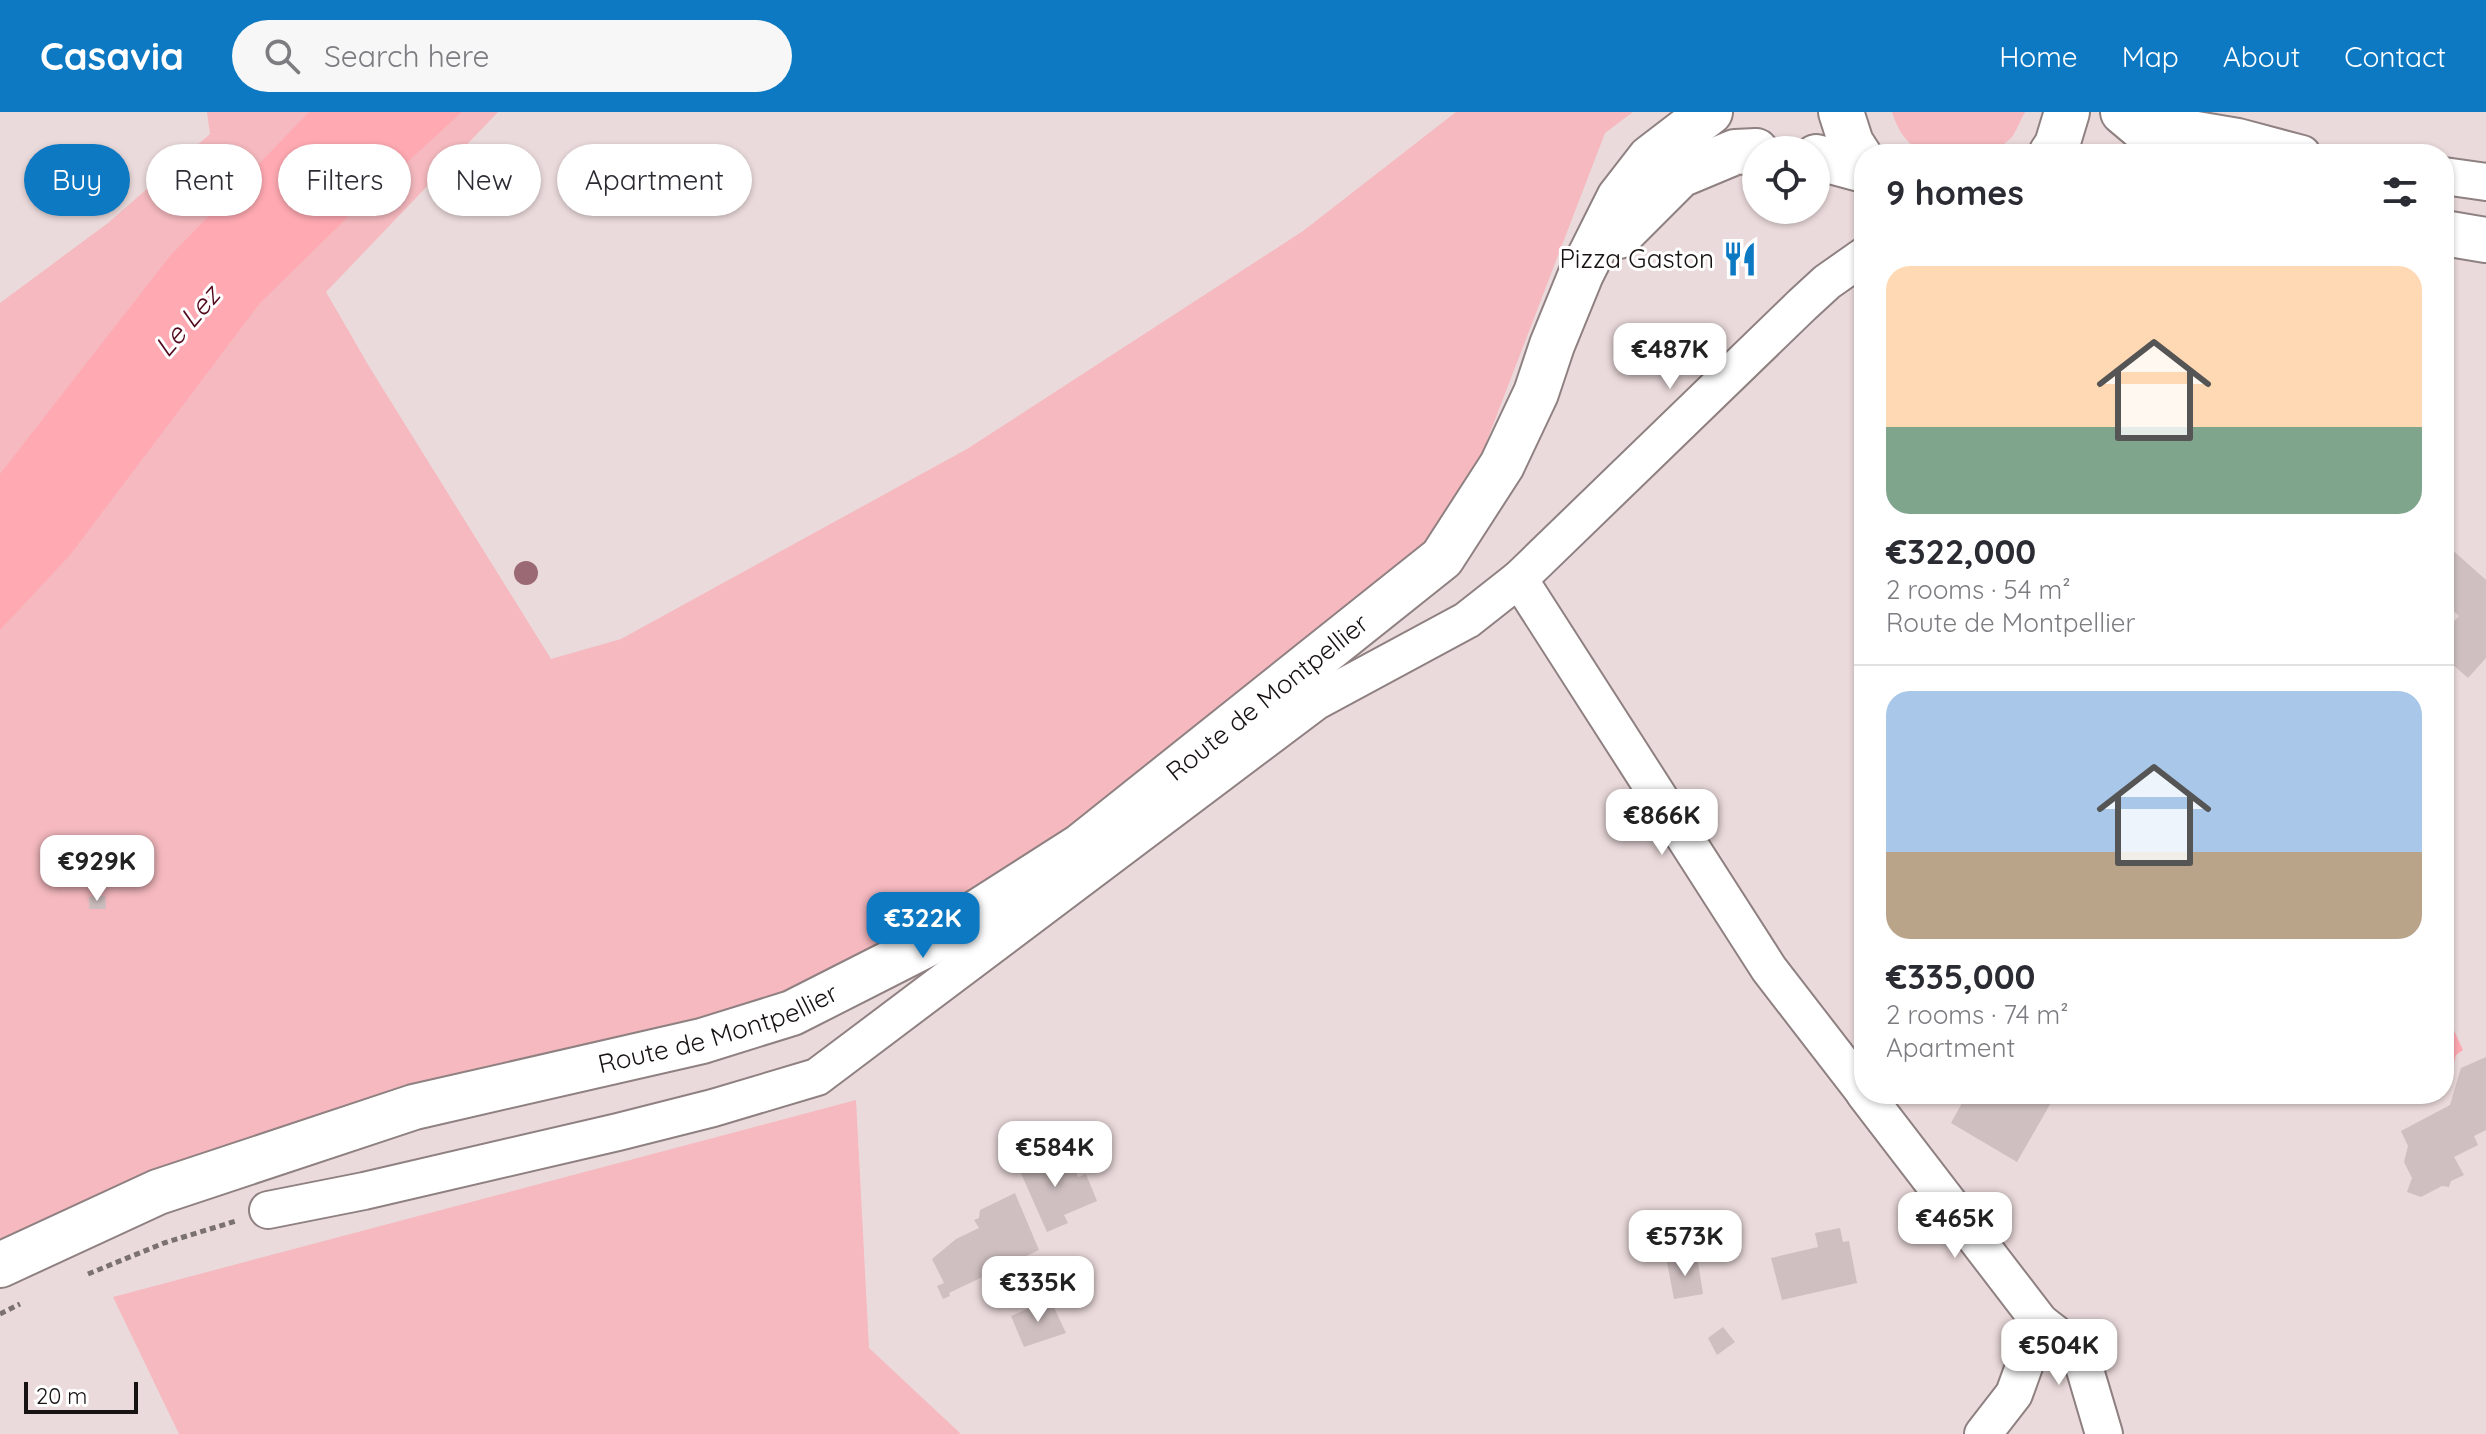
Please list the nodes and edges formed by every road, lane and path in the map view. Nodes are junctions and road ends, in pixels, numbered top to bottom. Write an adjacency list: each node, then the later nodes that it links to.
1 (1710, 112): 17 (main road, Route de Montpellier)
2 (1841, 112): 8 (main road)
3 (2067, 112): 5 (main road)
4 (2126, 115): 6 (main road); 7 (street)
5 (2057, 144)
6 (2168, 144)
7 (2263, 144)
8 (1854, 148)
9 (1742, 152): 17 (main road, Route de Montpellier)
10 (1830, 161): 11 (main road)
11 (1854, 167)
12 (2454, 177): 13 (street)
13 (2486, 182)
14 (2454, 235): 15 (main road)
15 (2486, 240)
16 (1854, 263): 18 (street)
17 (1581, 274): 22 (main road, Route de Montpellier)
18 (1519, 579): 19 (street); 21 (street)
19 (1854, 1079)
20 (1873, 1104): 26 (street)
21 (268, 1210): 23 (path)
22 (0, 1265)
23 (79, 1278)
24 (26, 1302): 25 (path)
25 (0, 1314)
26 (2040, 1322): 27 (street); 28 (street)
27 (1983, 1434)
28 (2104, 1434)

